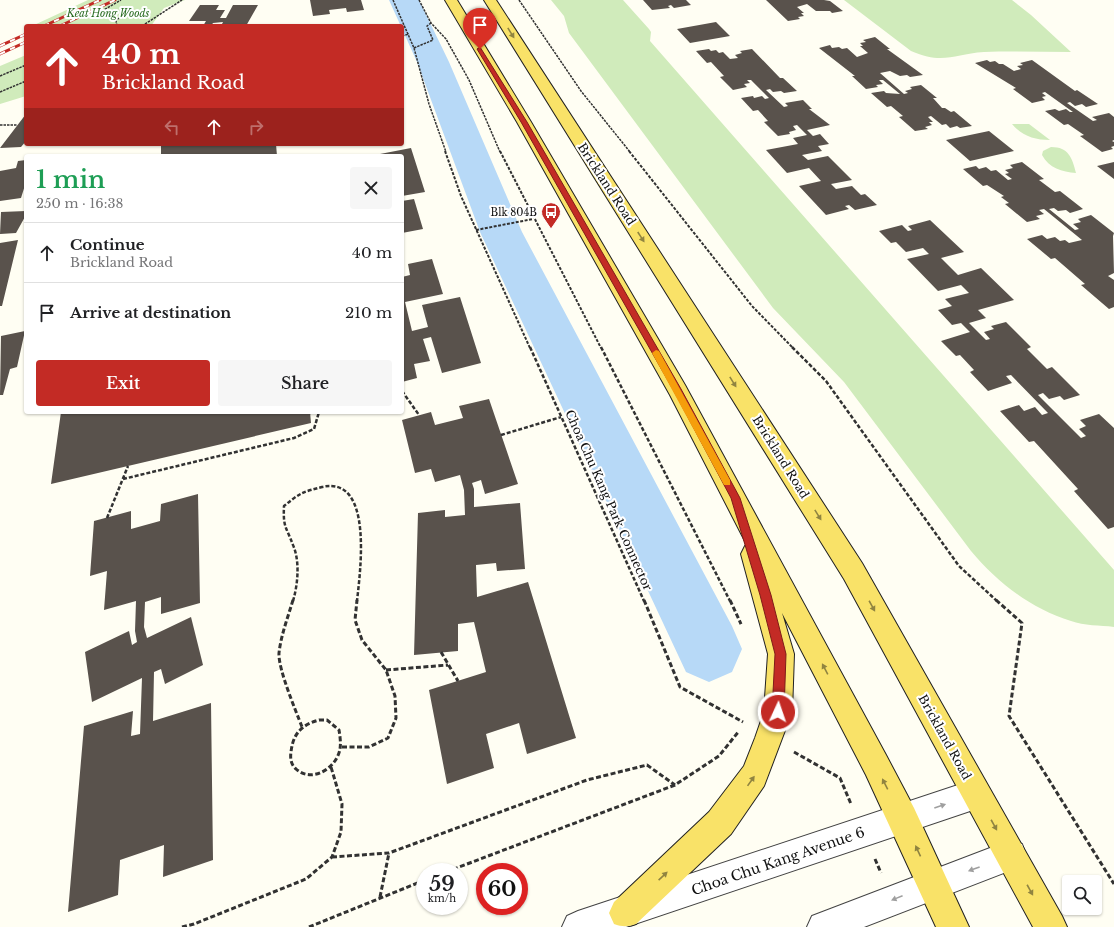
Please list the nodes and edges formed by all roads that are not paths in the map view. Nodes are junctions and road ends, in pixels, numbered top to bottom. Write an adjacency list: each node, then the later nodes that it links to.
1 (451, 0): 3 (main road)
2 (490, 0): 4 (main road, Brickland Road, one-way to 4)
3 (735, 498): 5 (main road, one-way to 3); 8 (main road, one-way to 3)
4 (976, 794): 5 (street, Choa Chu Kang Avenue 6, one-way to 4); 6 (main road, Brickland Road, one-way to 6)
5 (903, 819): 7 (main road, one-way to 5); 8 (street, Choa Chu Kang Avenue 6)
6 (1011, 856): 7 (street, one-way to 7); 12 (main road, Brickland Road, one-way to 12)
7 (933, 884): 10 (street, one-way to 10); 11 (main road)
8 (625, 913): 9 (street, Choa Chu Kang Avenue 6)
9 (578, 927)
10 (823, 927)
11 (953, 927)
12 (1050, 927)

